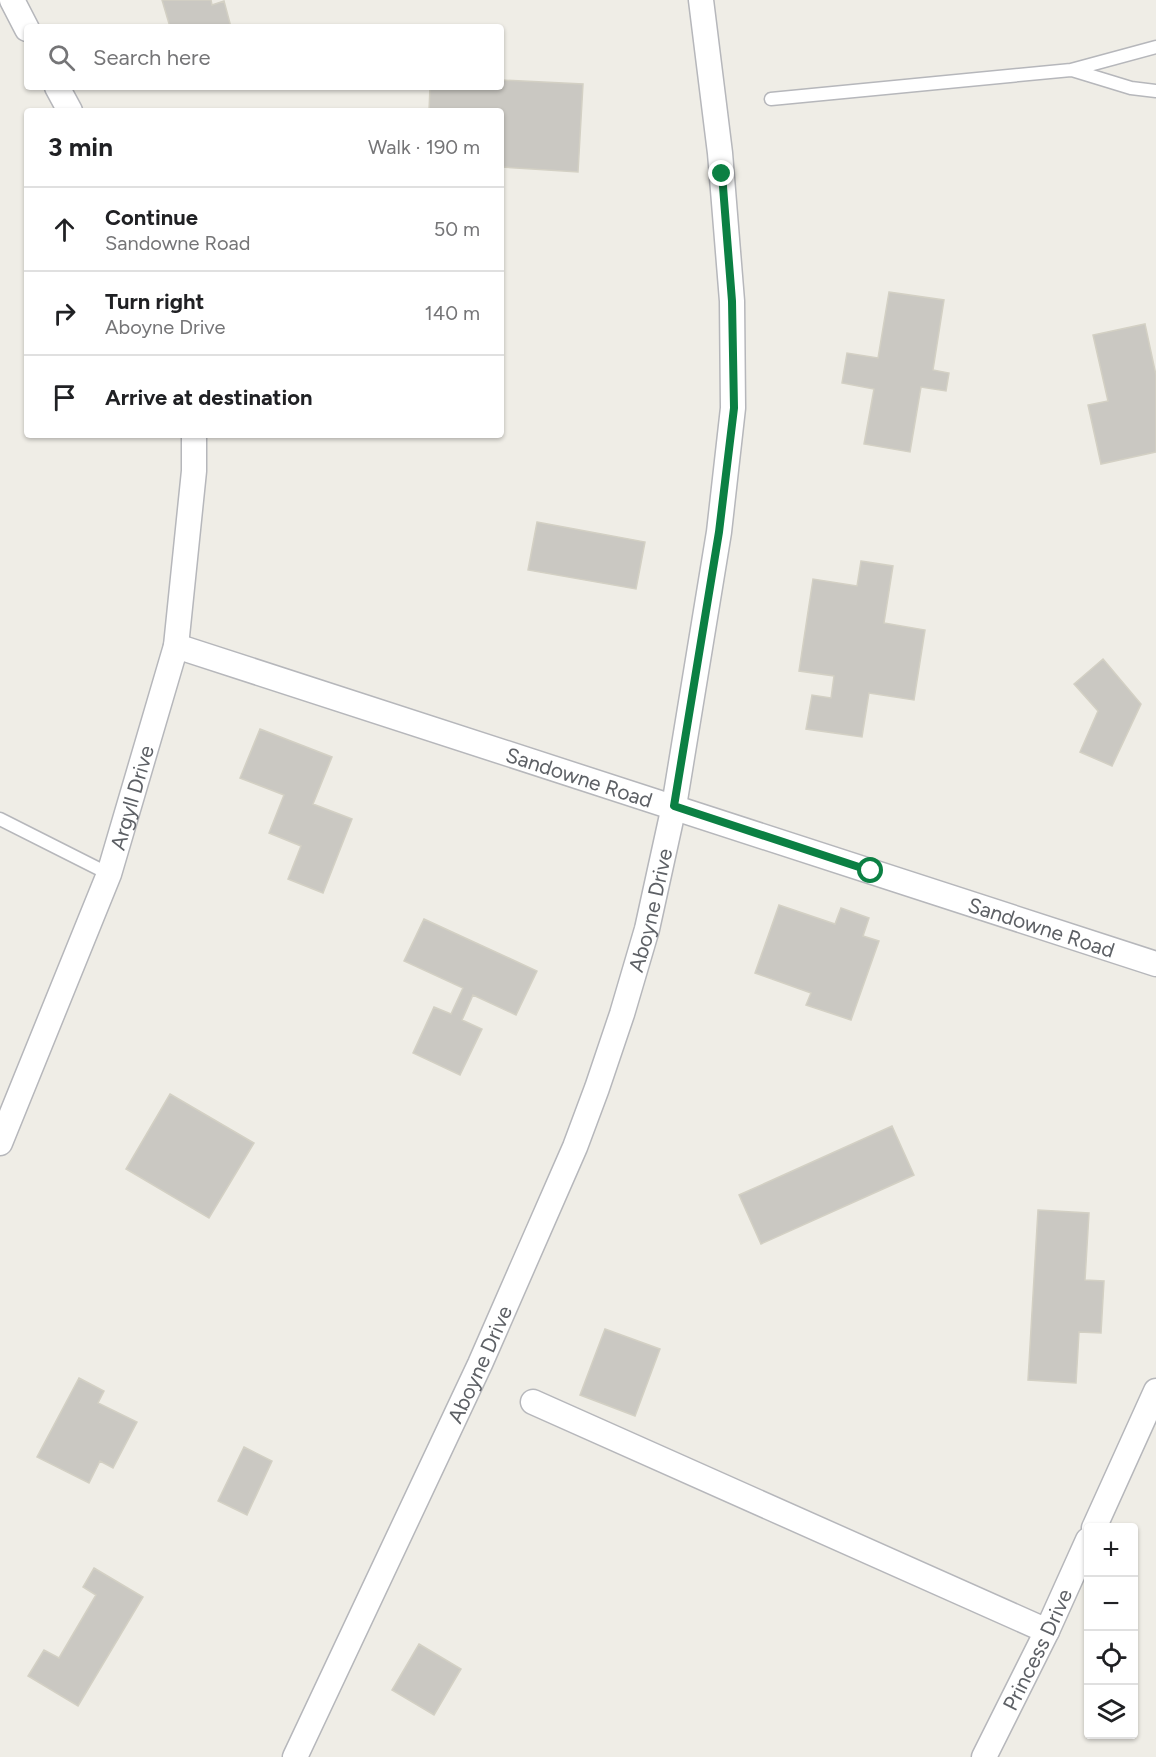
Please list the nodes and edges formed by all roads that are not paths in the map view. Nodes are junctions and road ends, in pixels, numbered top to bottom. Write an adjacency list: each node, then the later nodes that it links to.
1 (12, 0): 3 (street)
2 (701, 0): 12 (street, Aboyne Drive)
3 (24, 24)
4 (1156, 47): 5 (lane)
5 (1071, 70): 7 (lane); 8 (lane)
6 (59, 90): 9 (street)
7 (1156, 91)
8 (771, 99)
9 (68, 108)
10 (194, 438): 11 (street, Argyll Drive)
11 (176, 646): 12 (street, Sandowne Road); 14 (street, Argyll Drive)
12 (674, 806): 15 (street, Sandowne Road); 23 (street, Aboyne Drive)
13 (0, 819): 14 (lane)
14 (109, 874): 16 (street, Argyll Drive)
15 (1156, 964)
16 (0, 1143)
17 (1156, 1390): 19 (street)
18 (533, 1402): 21 (street)
19 (1096, 1523)
20 (1084, 1551): 21 (street, Princess Drive)
21 (1047, 1631): 22 (street, Princess Drive)
22 (986, 1756)
23 (295, 1757)

